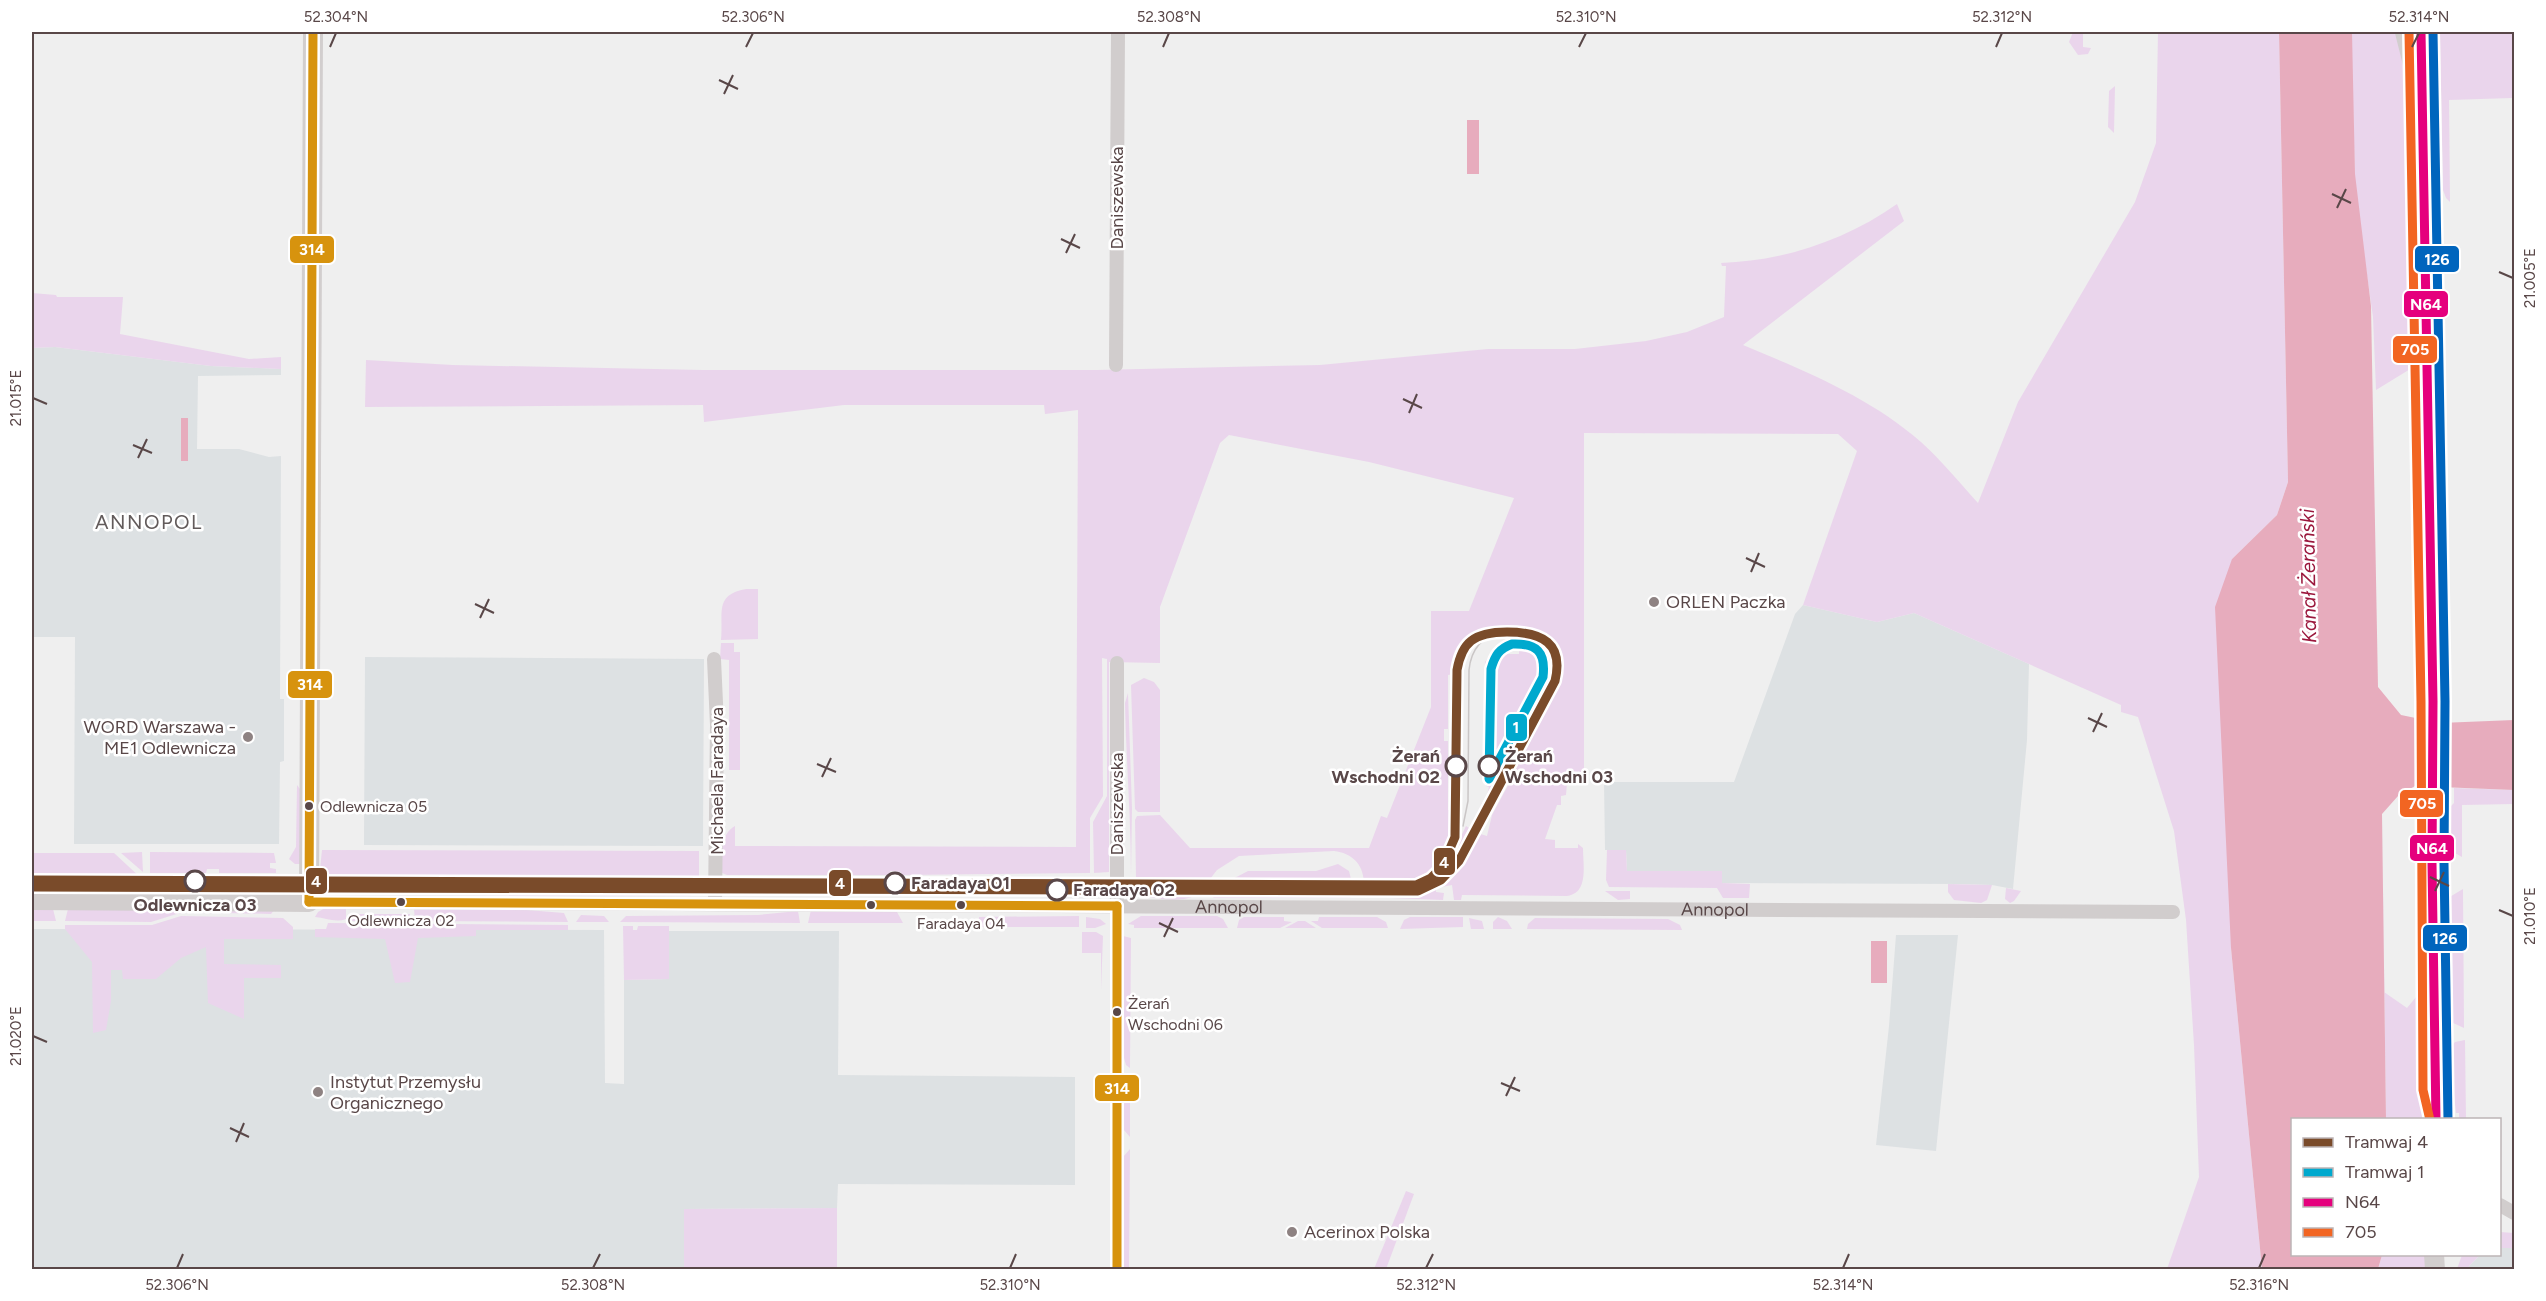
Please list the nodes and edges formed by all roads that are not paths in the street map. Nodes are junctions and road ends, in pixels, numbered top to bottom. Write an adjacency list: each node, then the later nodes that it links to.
1 (313, 32): 10 (main road)
2 (1118, 32): 6 (street, Daniszewska)
3 (2405, 32): 5 (main road)
4 (2421, 32): 5 (main road)
5 (2422, 99): 14 (main road)
6 (1116, 365)
7 (714, 659): 11 (street, Michaela Faradaya)
8 (1117, 663): 12 (street, Daniszewska)
9 (32, 900): 10 (main road, Annopol)
10 (309, 902): 11 (street, Annopol)
11 (716, 904): 12 (street, Annopol)
12 (1117, 906): 13 (street, Annopol); 19 (street, Daniszewska)
13 (2173, 912)
14 (2435, 1090): 15 (main road); 16 (main road)
15 (2436, 1118)
16 (2442, 1118)
17 (2501, 1205): 18 (street)
18 (2514, 1213)
19 (1117, 1269)

